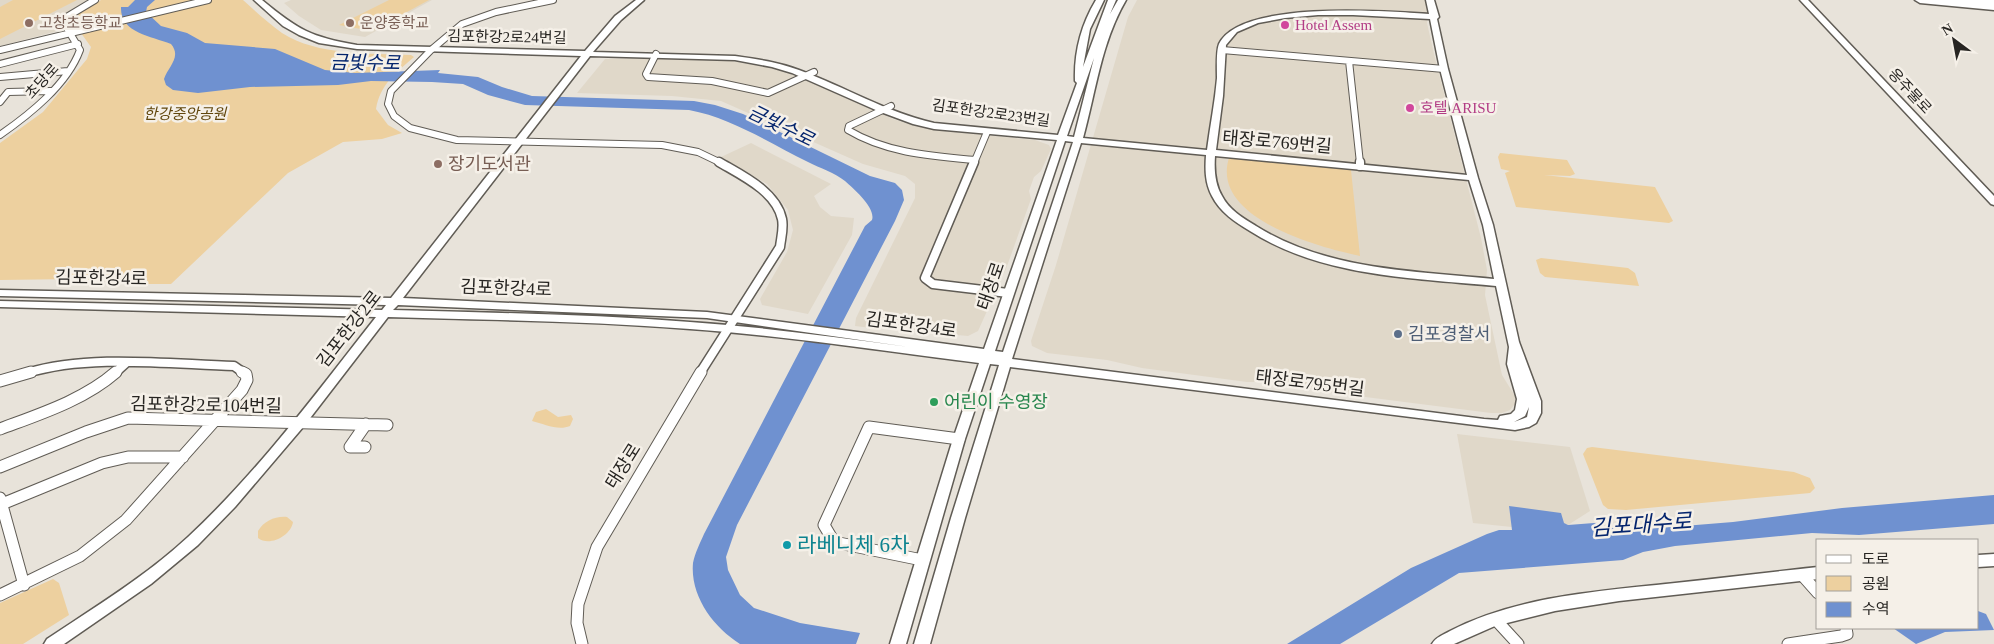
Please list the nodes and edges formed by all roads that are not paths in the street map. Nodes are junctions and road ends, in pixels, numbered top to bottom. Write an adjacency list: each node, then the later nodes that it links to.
1 (96, 0): 17 (street)
2 (208, 0): 17 (street)
3 (258, 0): 19 (street, 김포한강2로24번길)
4 (270, 0): 19 (street, 김포한강2로24번길)
5 (553, 0): 19 (street)
6 (640, 0): 22 (street, 김포한강2로)
7 (1100, 0): 30 (street)
8 (1112, 0): 30 (street, 태장로)
9 (1122, 0): 31 (street, 태장로)
10 (1130, 0): 31 (street)
11 (1430, 0): 16 (street, 태장로795번길)
12 (1804, 0): 47 (street, 옹주물로)
13 (1920, 0): 14 (highway)
14 (1953, 2): 15 (highway)
15 (1994, 5)
16 (1434, 17): 21 (street); 26 (street, 태장로795번길)
17 (70, 33): 18 (street); 20 (street)
18 (78, 44): 25 (street); 27 (street, 초당로)
19 (433, 48): 22 (street, 김포한강2로24번길); 42 (street, 태장로)
20 (0, 50)
21 (1222, 50): 24 (street); 43 (street)
22 (589, 51): 23 (street, 김포한강2로23번길); 28 (street, 김포한강2로23번길); 42 (street, 김포한강2로)
23 (656, 54): 28 (street, 김포한강2로23번길); 28 (street)
24 (1350, 61): 26 (street); 45 (street)
25 (0, 64)
26 (1444, 69): 46 (street, 태장로795번길)
27 (68, 70): 29 (street); 32 (street, 초당로)
28 (810, 74): 36 (street, 김포한강2로23번길); 37 (street, 김포한강2로23번길)
29 (0, 77)
30 (1080, 85): 40 (street, 태장로)
31 (1091, 85): 41 (street, 태장로)
32 (51, 91): 34 (street); 39 (street, 초당로)
33 (0, 92): 34 (street)
34 (8, 92): 35 (street)
35 (0, 102)
36 (891, 106): 37 (street); 40 (street, 김포한강2로23번길)
37 (883, 110): 38 (street, 김포한강2로23번길); 44 (street)
38 (987, 132): 40 (street, 김포한강2로23번길); 44 (street)
39 (0, 135)
40 (1061, 139): 41 (street, 태장로769번길); 50 (street, 태장로)
41 (1078, 140): 43 (street, 태장로769번길); 58 (street, 태장로)
42 (517, 142): 51 (street, 김포한강2로); 54 (street, 태장로)
43 (1212, 153): 45 (street, 태장로769번길); 48 (street)
44 (975, 160): 50 (street)
45 (1360, 166): 46 (street, 태장로769번길)
46 (1473, 178): 48 (street, 태장로795번길)
47 (1994, 202)
48 (1500, 283): 58 (street, 태장로795번길)
49 (0, 293): 51 (street, 김포한강4로)
50 (1008, 293): 57 (street, 태장로)
51 (393, 302): 53 (street, 김포한강2로); 54 (street, 김포한강4로)
52 (0, 304): 53 (street, 김포한강4로)
53 (384, 314): 55 (street, 김포한강4로); 62 (street, 김포한강2로)
54 (734, 318): 55 (street, 태장로); 56 (street, 김포한강4로)
55 (728, 328): 56 (street, 김포한강4로); 82 (street, 태장로)
56 (776, 328): 57 (street, 김포한강4로)
57 (987, 357): 58 (street, 김포한강4로); 66 (street, 태장로)
58 (1007, 360): 84 (street, 태장로)
59 (126, 363): 60 (street); 61 (street); 65 (street)
60 (0, 381)
61 (217, 420): 62 (street, 김포한강2로104번길); 68 (street); 69 (street, 김포한강2로104번길)
62 (300, 423): 63 (street, 김포한강2로104번길); 81 (street, 김포한강2로)
63 (366, 424): 64 (street, 김포한강2로104번길); 67 (street)
64 (387, 425)
65 (0, 429)
66 (959, 439): 71 (street, 태장로); 71 (street)
67 (365, 447)
68 (183, 457): 70 (street); 76 (street)
69 (0, 467)
70 (1, 501): 76 (street)
71 (922, 560): 83 (street, 태장로)
72 (1994, 560): 73 (street)
73 (1979, 561)
74 (1816, 574): 75 (street)
75 (1802, 575): 77 (street); 79 (street)
76 (24, 585): 78 (street)
77 (1816, 591)
78 (0, 595)
79 (1496, 620): 85 (street); 86 (street)
80 (1846, 629): 87 (street)
81 (52, 644)
82 (582, 644)
83 (898, 644)
84 (922, 644)
85 (1440, 644)
86 (1518, 644)
87 (1788, 644)

